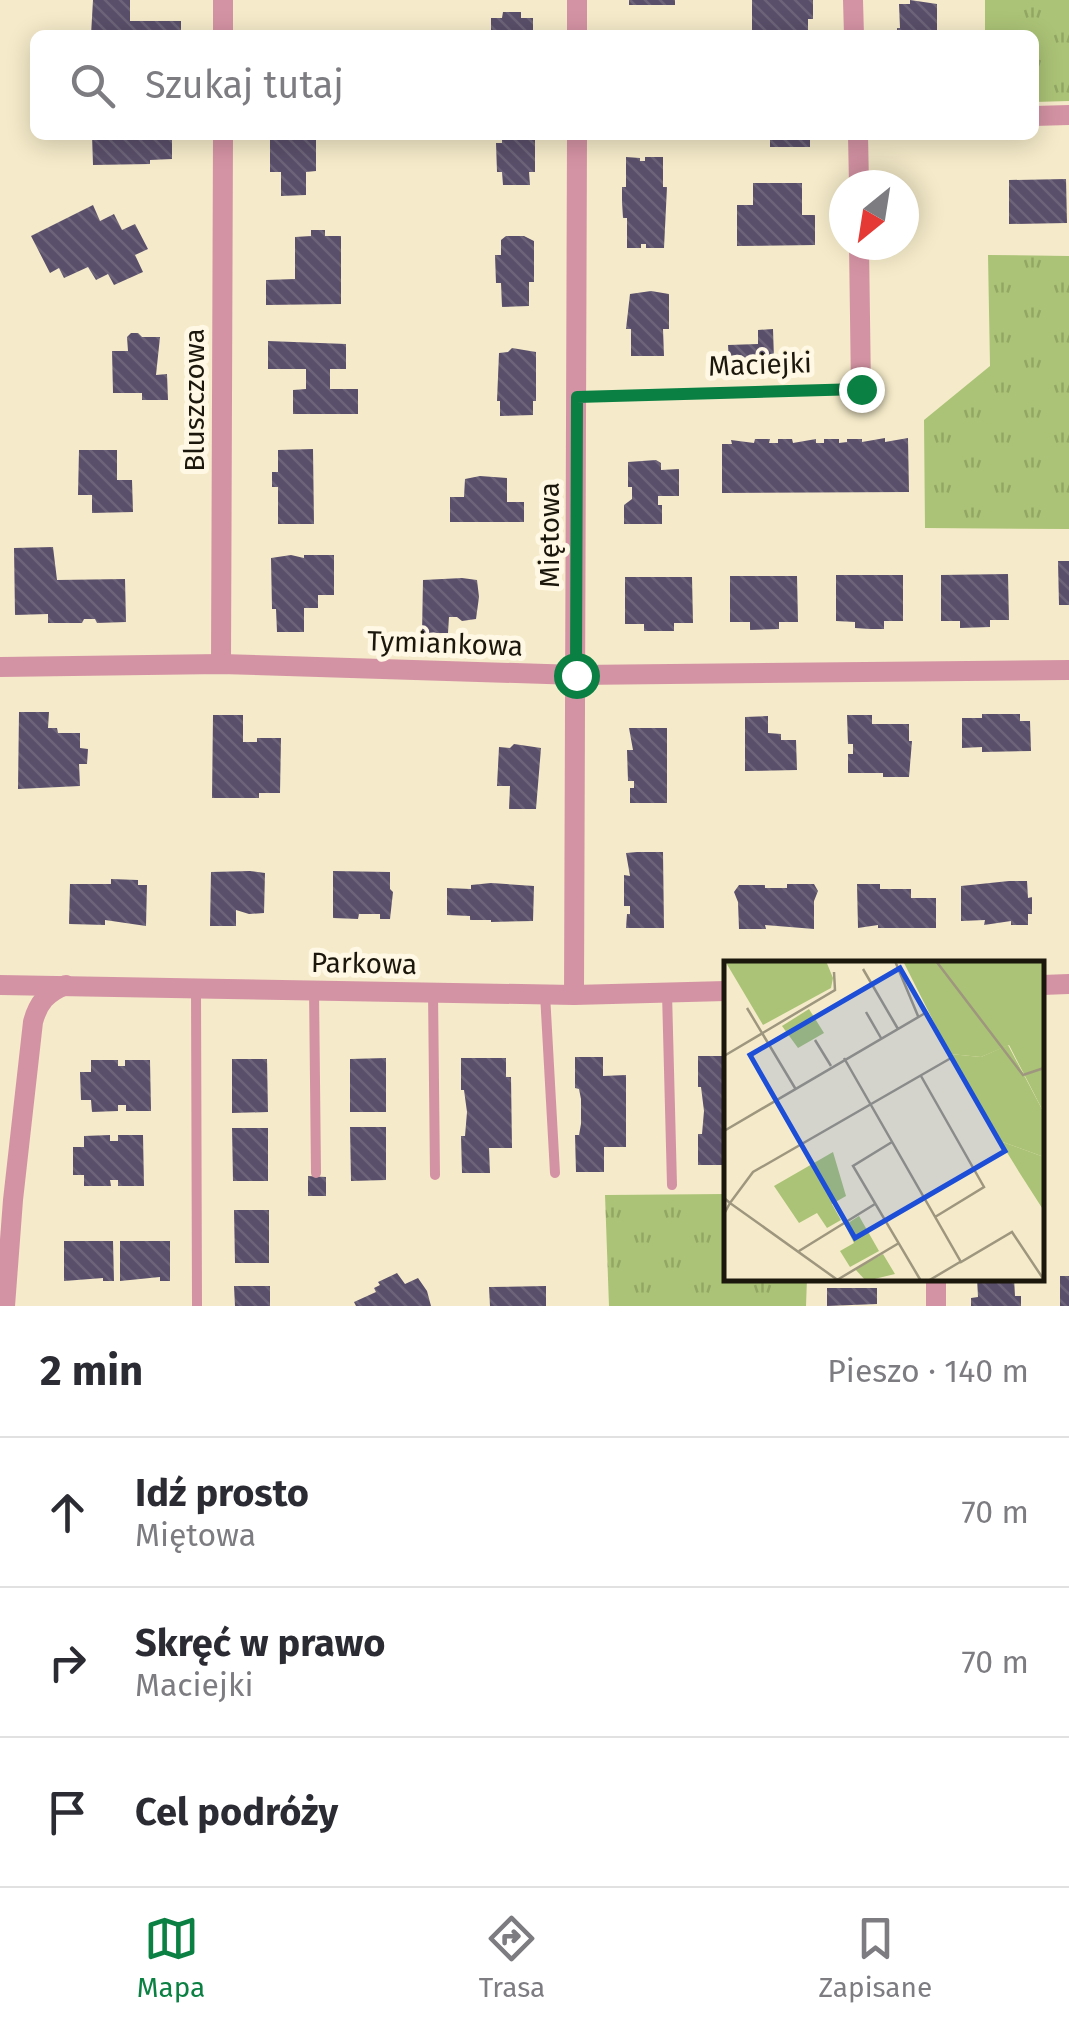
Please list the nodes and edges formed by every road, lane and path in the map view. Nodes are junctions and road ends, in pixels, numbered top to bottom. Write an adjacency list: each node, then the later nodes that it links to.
1 (223, 0): 4 (street)
2 (577, 0): 5 (street)
3 (852, 0): 6 (street)
4 (223, 30)
5 (577, 30)
6 (854, 30)
7 (1069, 115): 8 (street)
8 (1039, 116)
9 (222, 140): 16 (street, Bluszczowa)
10 (577, 140): 15 (street, Miętowa)
11 (858, 140): 12 (street)
12 (859, 170)
13 (859, 260): 14 (street, Maciejki)
14 (861, 389): 15 (lane, Maciejki)
15 (577, 397): 19 (street, Miętowa)
16 (221, 664): 17 (street, Tymiankowa); 19 (street, Tymiankowa)
17 (0, 667)
18 (1069, 670): 19 (street, Tymiankowa)
19 (576, 675): 30 (street, Miętowa)
20 (68, 984): 22 (street, Parkowa); 24 (street, Parkowa); 35 (street)
21 (1069, 984): 23 (street)
22 (0, 985)
23 (1044, 985)
24 (196, 987): 25 (street, Parkowa); 36 (lane)
25 (314, 989): 27 (street, Parkowa); 31 (lane)
26 (724, 991): 28 (street, Parkowa)
27 (433, 992): 29 (street, Parkowa); 33 (lane)
28 (667, 993): 30 (street, Parkowa); 34 (lane)
29 (545, 994): 30 (street, Parkowa); 32 (lane)
30 (574, 994)
31 (316, 1173)
32 (555, 1173)
33 (435, 1175)
34 (672, 1185)
35 (5, 1306)
36 (197, 1306)

